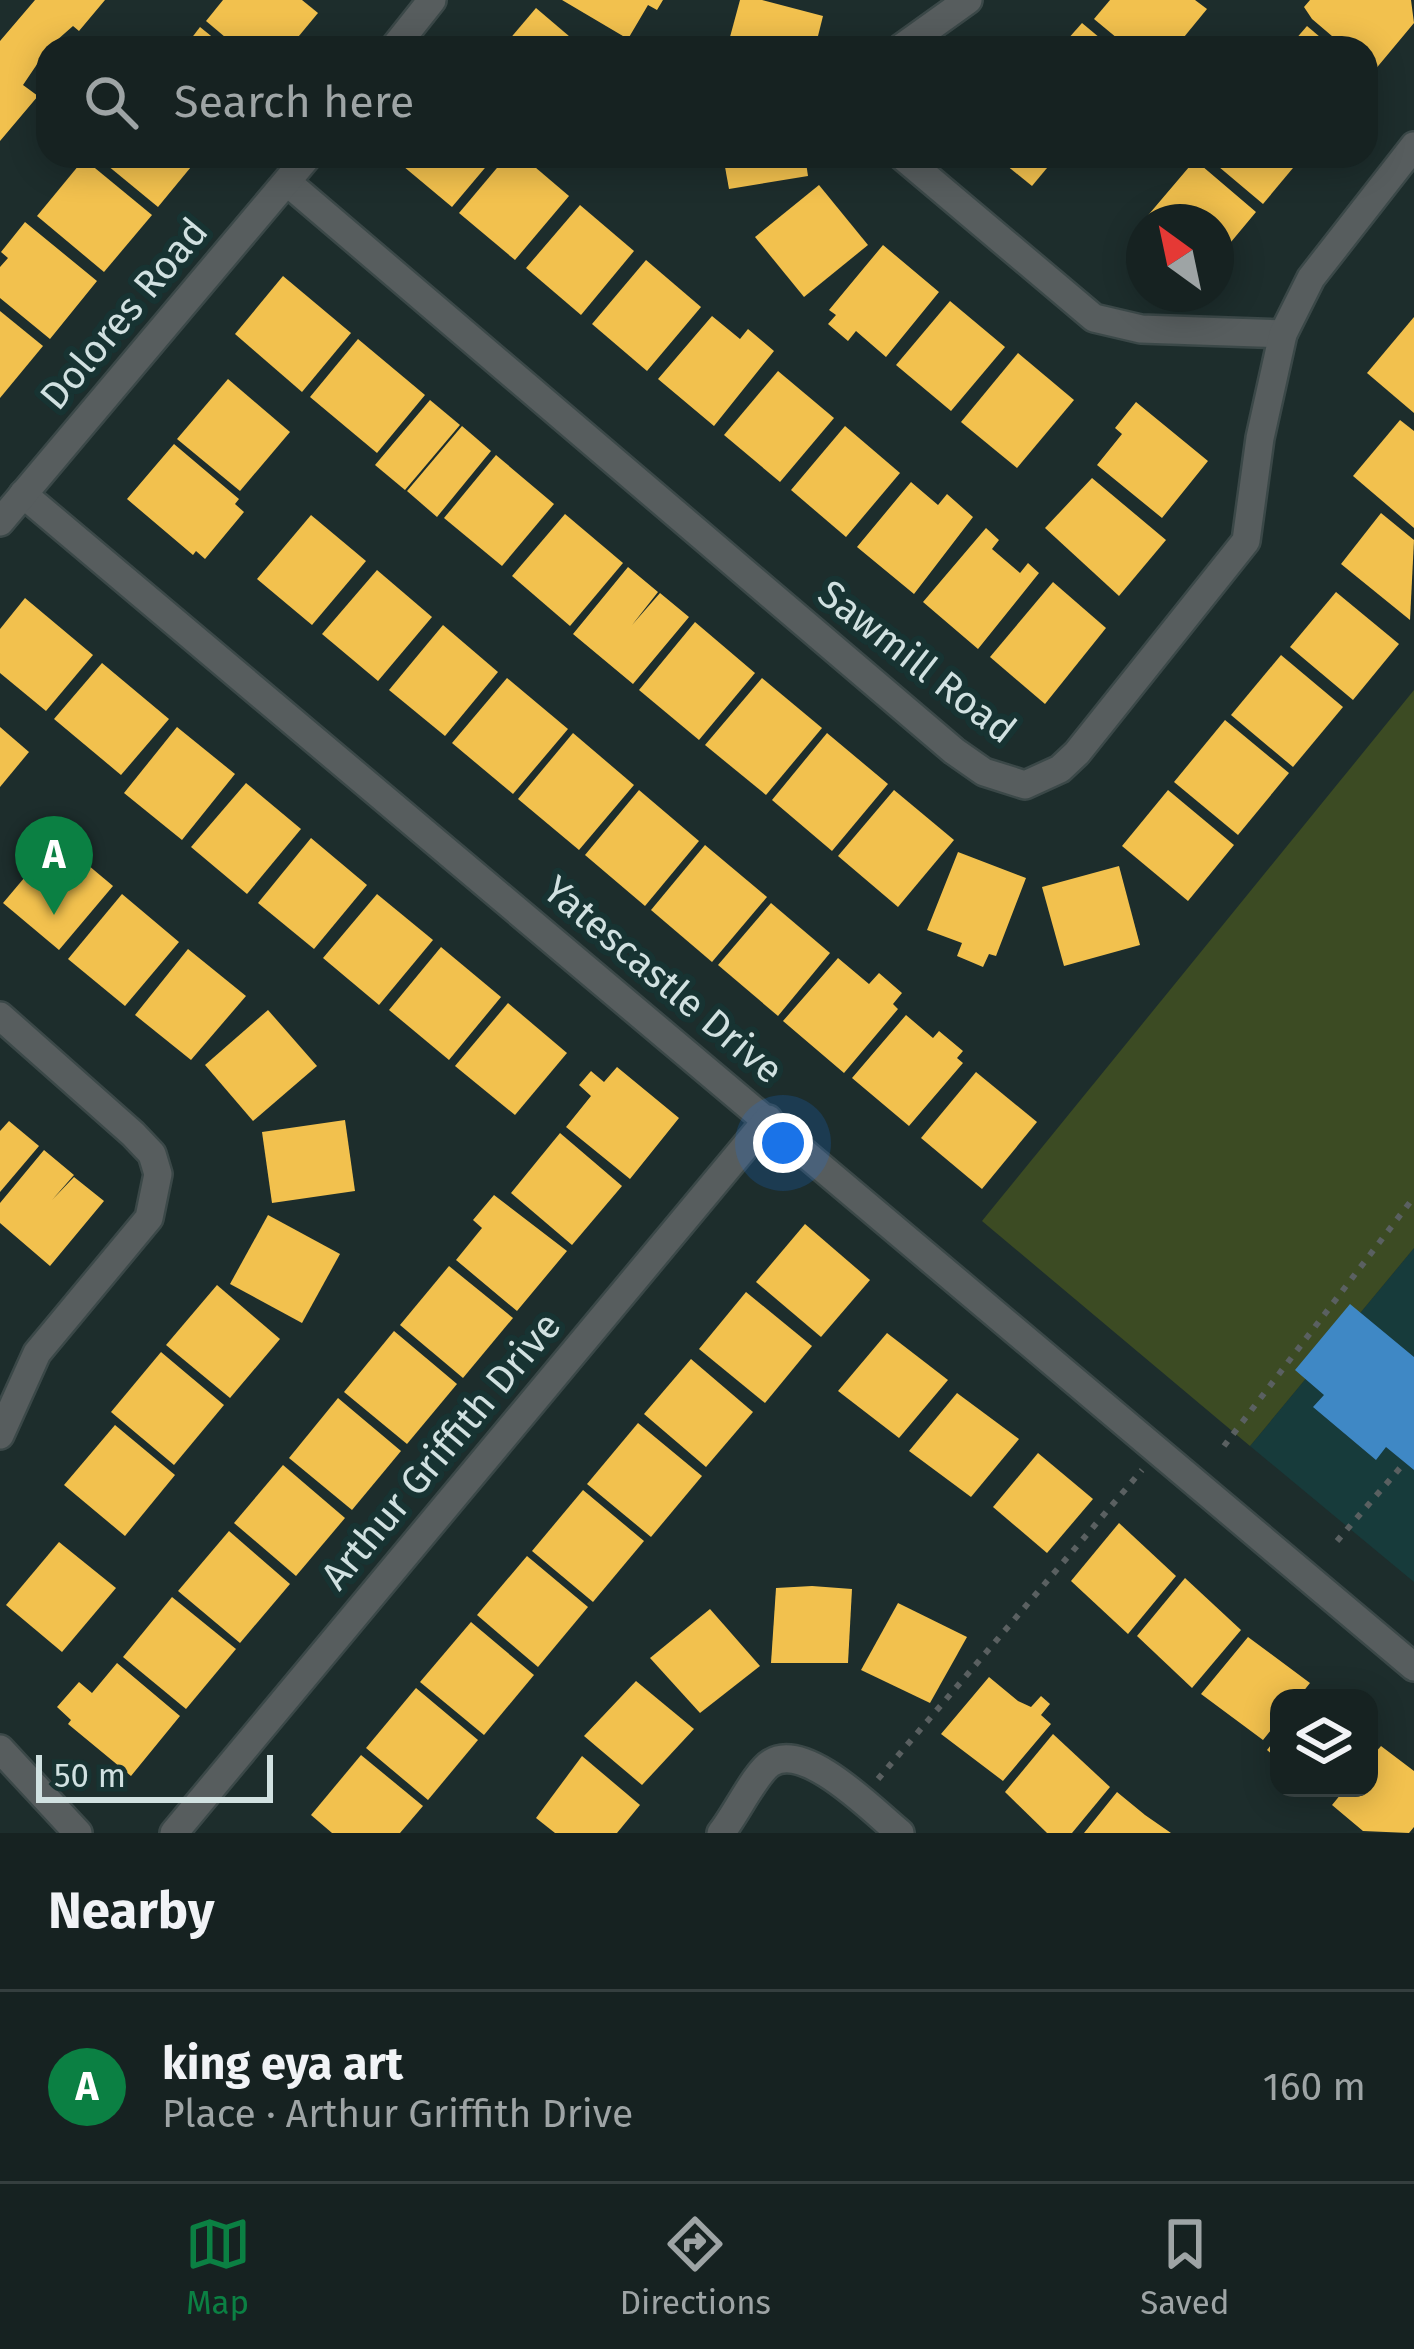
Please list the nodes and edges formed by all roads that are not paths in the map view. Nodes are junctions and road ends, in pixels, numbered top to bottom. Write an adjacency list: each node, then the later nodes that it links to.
1 (432, 0): 3 (street)
2 (968, 0): 4 (street)
3 (404, 36)
4 (918, 36)
5 (1414, 146): 9 (street, Sawmill Road)
6 (298, 168): 8 (street, Dolores Road)
7 (916, 168): 9 (street)
8 (287, 182): 9 (street, Sawmill Road); 10 (street, Dolores Road)
9 (1283, 334)
10 (23, 494): 11 (street, Dolores Road); 13 (street, Yatescastle Drive)
11 (0, 522)
12 (0, 1016): 14 (street)
13 (768, 1119): 15 (street, Yatescastle Drive); 18 (street, Arthur Griffith Drive)
14 (0, 1435)
15 (1414, 1667)
16 (0, 1749): 17 (street)
17 (78, 1833)
18 (173, 1833)
19 (721, 1833): 20 (street)
20 (901, 1833)

